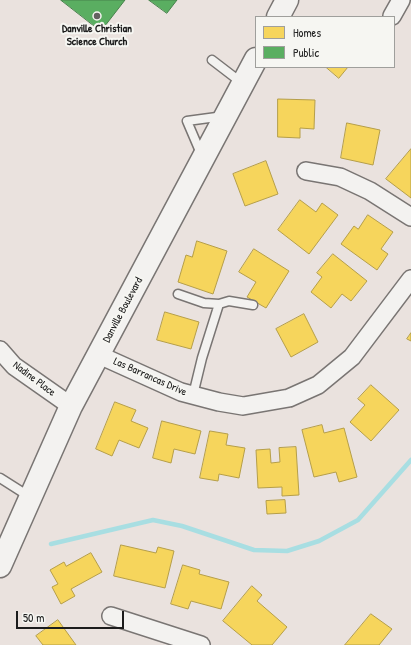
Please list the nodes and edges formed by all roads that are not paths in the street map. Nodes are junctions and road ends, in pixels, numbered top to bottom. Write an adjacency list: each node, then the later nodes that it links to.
1 (287, 0): 3 (main road)
2 (401, 0): 4 (street)
3 (279, 16)
4 (392, 16)
5 (212, 60): 7 (lane)
6 (255, 60): 7 (main road, Danville Boulevard)
7 (243, 83): 8 (main road, Danville Boulevard)
8 (226, 115): 9 (main road, Danville Boulevard); 9 (lane)
9 (203, 158): 17 (main road, Danville Boulevard)
10 (306, 171): 11 (street)
11 (411, 217)
12 (411, 279): 18 (street, Las Barrancas Drive)
13 (178, 294): 14 (lane)
14 (219, 304): 15 (lane); 18 (lane)
15 (253, 305)
16 (0, 350): 19 (street, Nadine Place)
17 (99, 354): 18 (street, Las Barrancas Drive); 19 (main road, Danville Boulevard)
18 (193, 395)
19 (71, 406): 21 (main road, Danville Boulevard)
20 (0, 478): 21 (lane)
21 (31, 498): 22 (main road, Danville Boulevard)
22 (0, 566)
23 (111, 616): 24 (street)
24 (201, 645)

